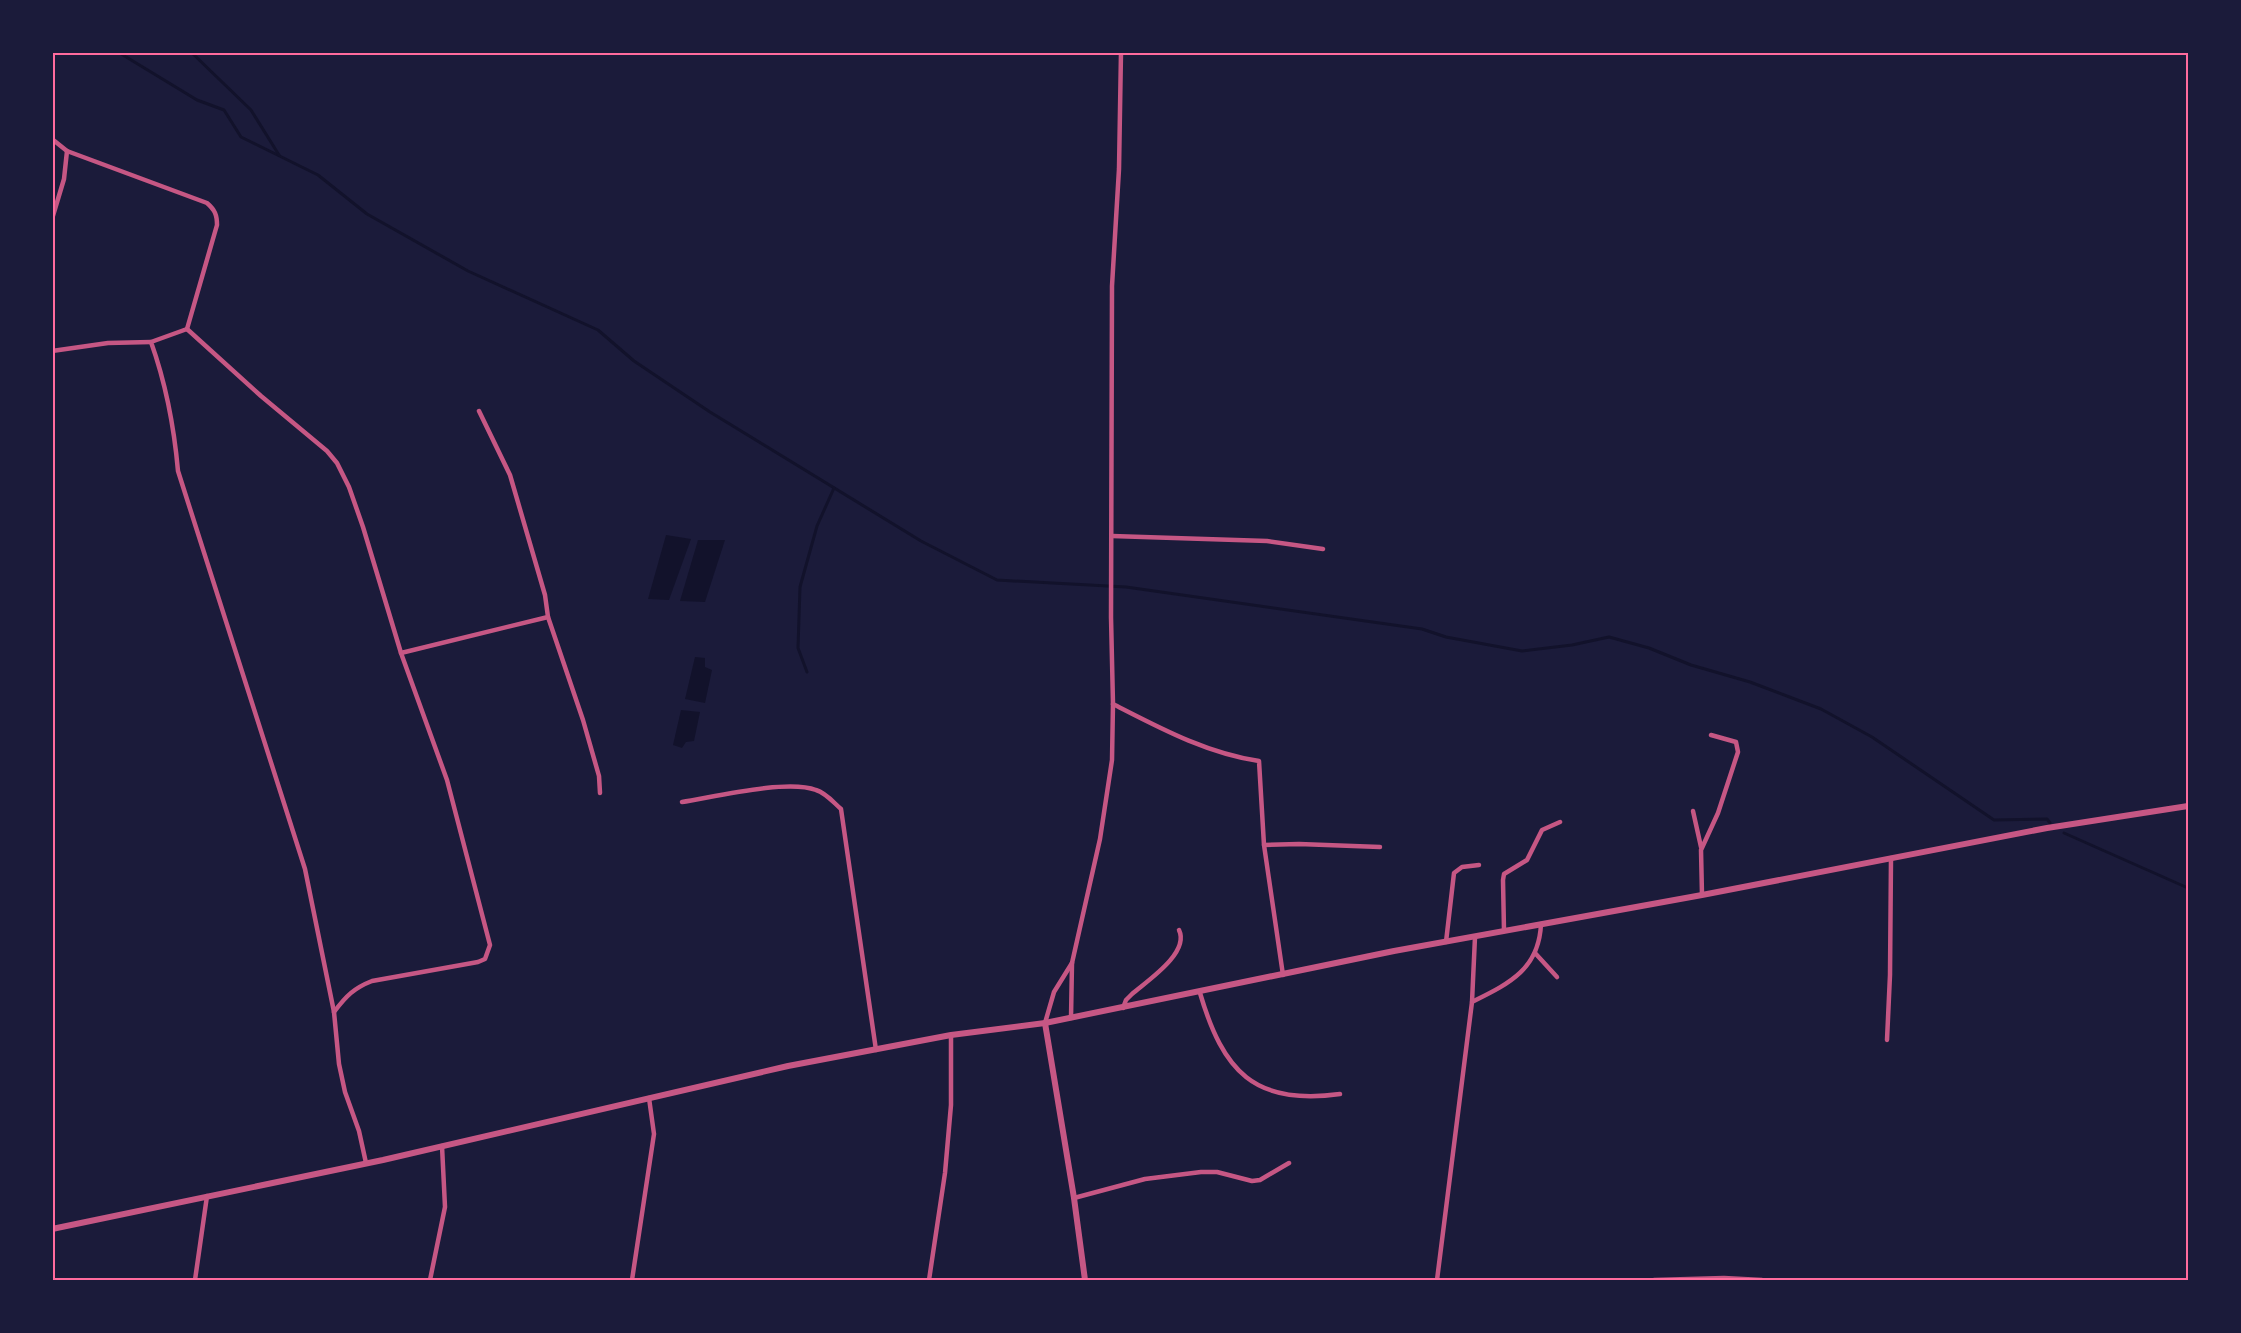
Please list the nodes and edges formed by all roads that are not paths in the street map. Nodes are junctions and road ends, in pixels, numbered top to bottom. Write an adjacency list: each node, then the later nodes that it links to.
1 (1121, 52): 9 (street)
2 (52, 139): 3 (street)
3 (67, 151): 4 (street); 5 (street)
4 (52, 219)
5 (187, 329): 6 (street); 12 (street)
6 (150, 342): 7 (street); 38 (street)
7 (52, 351)
8 (479, 411): 11 (street)
9 (1112, 536): 10 (street); 13 (street)
10 (1323, 549)
11 (549, 617): 12 (street); 15 (street)
12 (401, 653): 38 (street)
13 (1113, 704): 20 (street); 32 (street)
14 (1711, 735): 22 (street)
15 (600, 793)
16 (682, 802): 43 (street)
17 (2188, 806): 23 (street)
18 (1693, 811): 22 (street)
19 (1560, 822): 28 (street)
20 (1264, 845): 21 (street); 33 (street)
21 (1380, 847)
22 (1701, 850): 25 (street)
23 (1891, 858): 25 (street); 42 (street)
24 (1479, 865): 30 (street)
25 (1702, 895): 26 (street)
26 (1540, 924): 28 (street); 31 (street)
27 (1179, 930): 37 (street)
28 (1504, 931): 29 (street)
29 (1475, 937): 30 (street); 36 (street)
30 (1446, 942): 33 (street)
31 (1535, 952): 34 (street); 36 (street)
32 (1072, 963): 39 (street); 40 (street)
33 (1283, 975): 35 (street)
34 (1557, 977)
35 (1200, 993): 37 (street); 44 (street)
36 (1472, 1002): 57 (street)
37 (1123, 1008): 39 (street)
38 (334, 1012): 47 (street)
39 (1071, 1018): 40 (street)
40 (1045, 1023): 41 (street); 50 (street)
41 (951, 1035): 43 (street); 55 (street)
42 (1887, 1041)
43 (876, 1050): 45 (street)
44 (1340, 1094)
45 (649, 1098): 46 (street); 54 (street)
46 (442, 1146): 47 (street); 53 (street)
47 (366, 1163): 49 (street)
48 (1289, 1163): 50 (street)
49 (207, 1196): 51 (street); 52 (street)
50 (1074, 1198): 56 (street)
51 (52, 1229)
52 (195, 1281)
53 (430, 1281)
54 (632, 1281)
55 (929, 1281)
56 (1085, 1281)
57 (1437, 1281)
58 (1654, 1281): 59 (street)
59 (1762, 1281)

